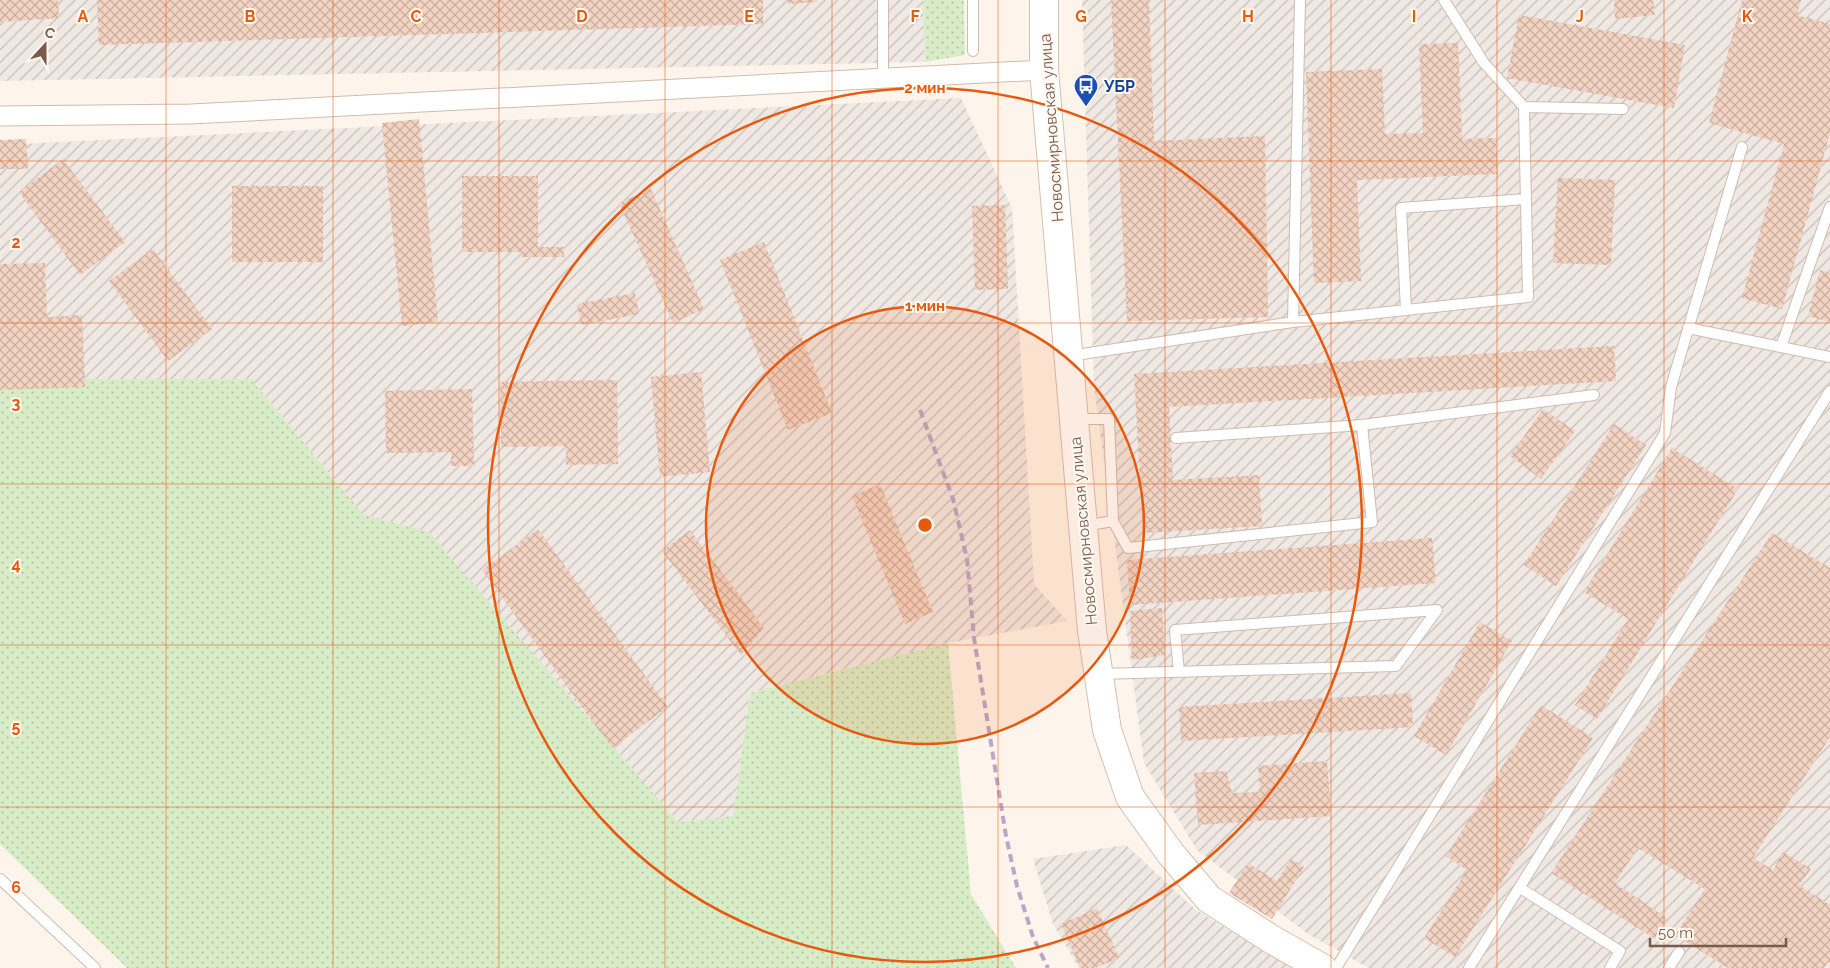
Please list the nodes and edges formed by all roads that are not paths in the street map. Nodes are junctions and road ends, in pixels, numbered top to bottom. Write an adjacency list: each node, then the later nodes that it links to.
1 (883, 0): 8 (lane)
2 (973, 0): 6 (lane)
3 (1044, 0): 7 (street, Новосмирновская улица)
4 (1300, 0): 16 (lane)
5 (1444, 0): 9 (lane)
6 (973, 51)
7 (1044, 70): 8 (street); 19 (street, Новосмирновская улица)
8 (883, 79): 11 (street)
9 (1524, 106): 10 (lane); 13 (lane)
10 (1623, 109)
11 (0, 116)
12 (1742, 147): 17 (lane)
13 (1526, 199): 15 (lane); 15 (lane)
14 (1830, 208): 18 (lane)
15 (1406, 310): 16 (lane)
16 (1293, 322): 19 (lane)
17 (1688, 328): 18 (lane); 35 (lane)
18 (1781, 347): 20 (lane)
19 (1068, 356): 23 (street, Новосмирновская улица)
20 (1830, 357)
21 (1830, 391): 31 (lane)
22 (1594, 395): 24 (lane)
23 (1074, 419): 26 (lane); 27 (street, Новосмирновская улица)
24 (1362, 425): 25 (lane); 26 (lane)
25 (1176, 438)
26 (1113, 521): 27 (lane)
27 (1083, 527): 29 (street, Новосмирновская улица)
28 (1179, 672): 28 (lane); 29 (lane)
29 (1098, 674): 34 (street, Новосмирновская улица)
30 (0, 879): 33 (lane)
31 (1520, 888): 36 (lane); 37 (lane)
32 (1679, 952): 38 (lane)
33 (95, 968)
34 (1322, 968)
35 (1336, 968)
36 (1469, 968)
37 (1610, 968)
38 (1669, 968)

